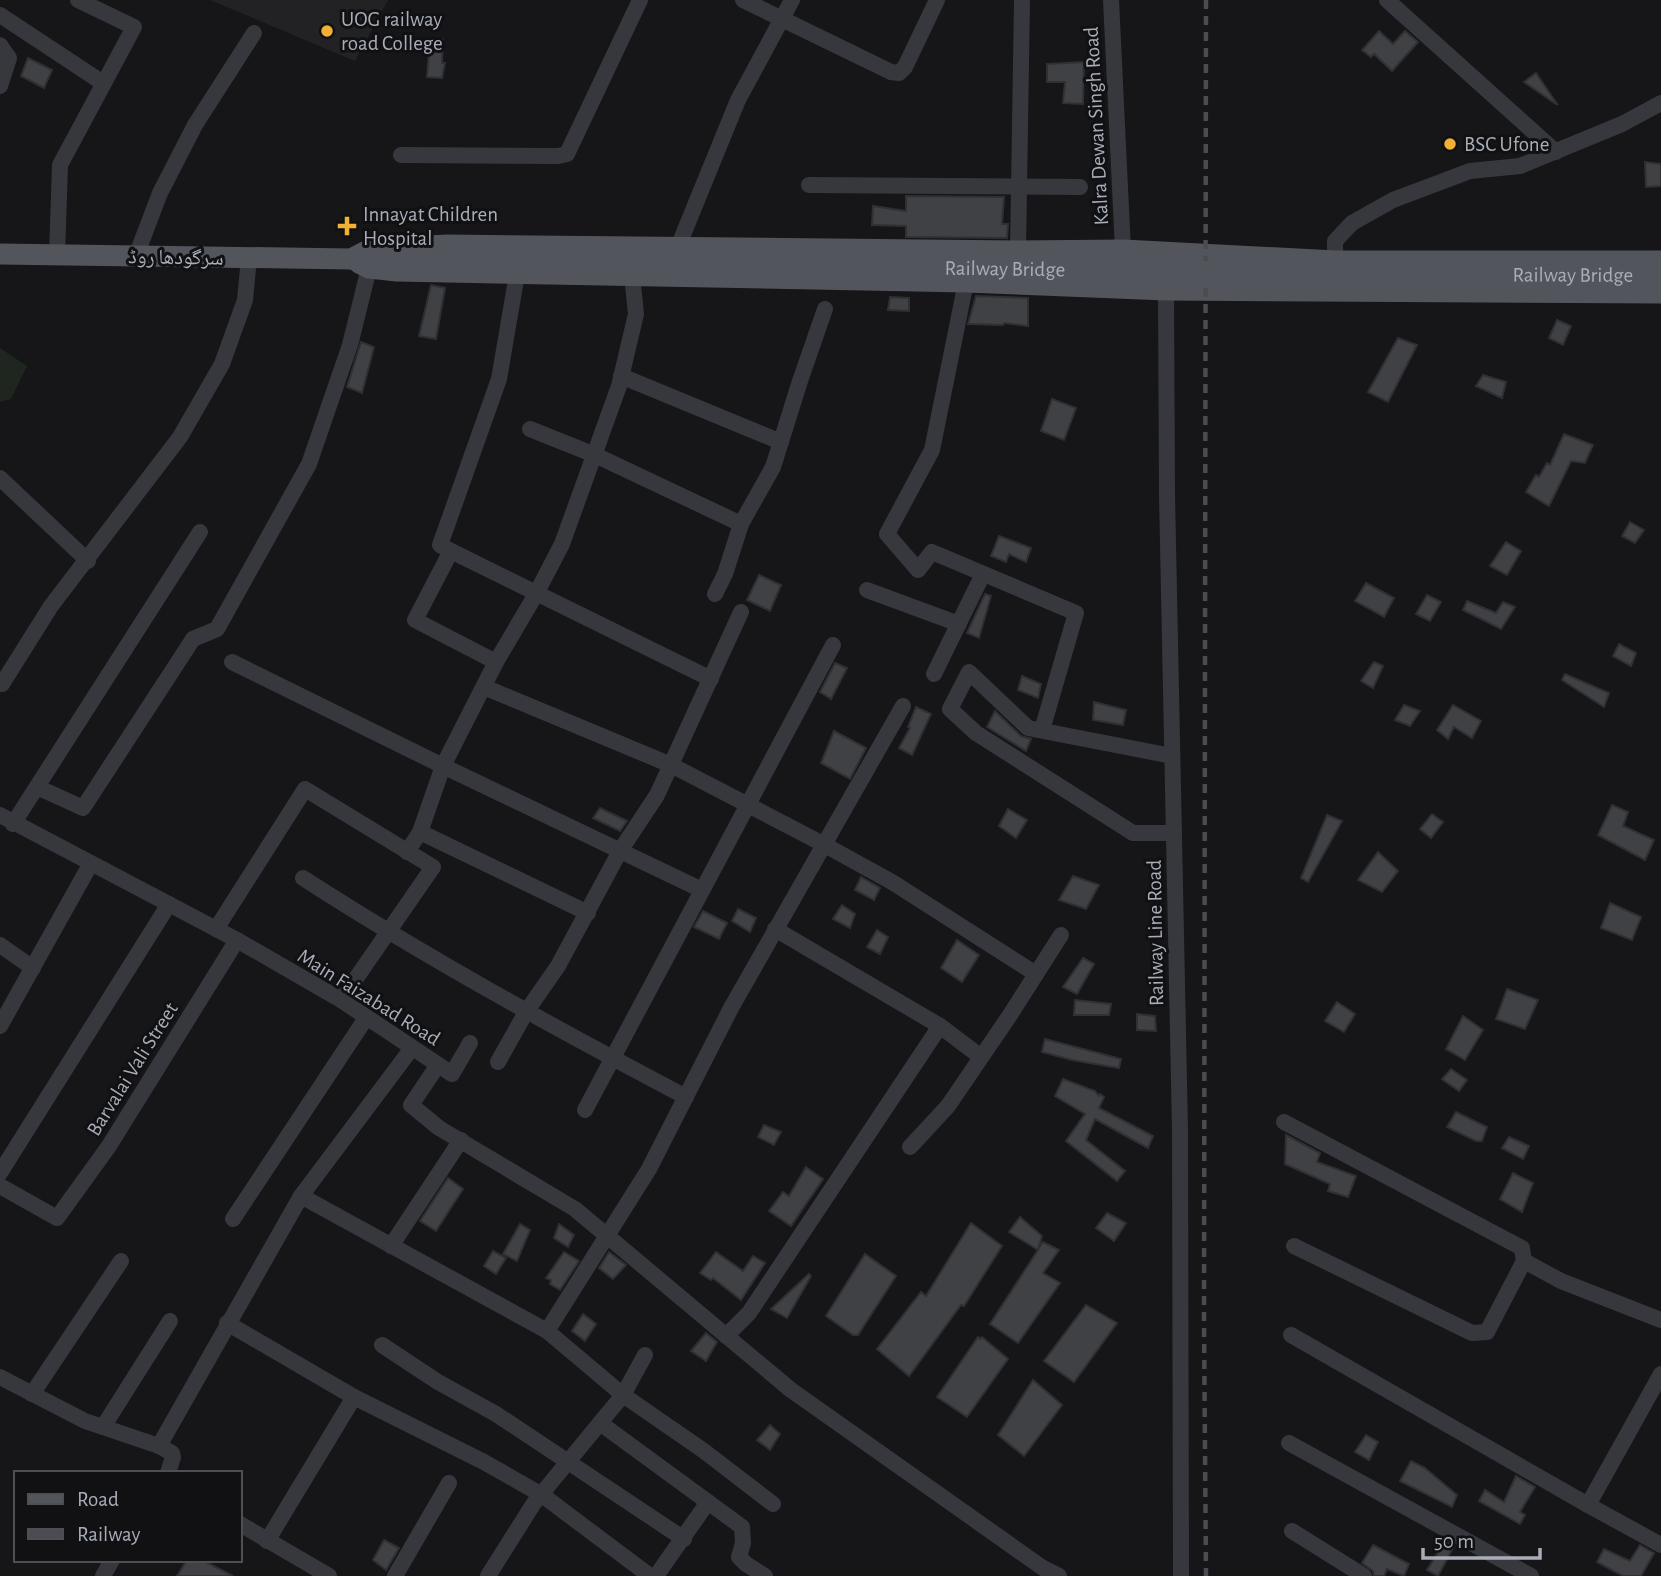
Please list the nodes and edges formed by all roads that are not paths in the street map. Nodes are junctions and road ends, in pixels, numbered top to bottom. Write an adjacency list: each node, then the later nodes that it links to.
1 (78, 0): 13 (street)
2 (640, 0): 17 (street)
3 (743, 0): 10 (street)
4 (792, 0): 10 (street)
5 (937, 0): 10 (street)
6 (1022, 0): 19 (street)
7 (1111, 0): 22 (street, Kalra Dewan Singh Road)
8 (1387, 0): 16 (street)
9 (0, 15): 13 (street)
10 (783, 21): 21 (street)
11 (254, 33): 26 (street)
12 (0, 45): 14 (street)
13 (103, 83): 25 (street)
14 (0, 86)
15 (1661, 103): 16 (street)
16 (1556, 152): 28 (street)
17 (401, 155)
18 (809, 185): 19 (street)
19 (1018, 186): 20 (street); 23 (street)
20 (1080, 187)
21 (678, 247): 23 (main road); 30 (main road)
22 (1123, 250): 23 (main road); 28 (main road)
23 (1018, 251)
24 (0, 254): 25 (main road, سرگودھا روڈ)
25 (57, 255): 26 (main road, سرگودھا روڈ)
26 (136, 256): 27 (main road, سرگودھا روڈ)
27 (249, 258): 30 (main road, سرگودھا روڈ); 46 (street)
28 (1335, 261): 29 (main road)
29 (1661, 261)
30 (360, 263): 31 (main road); 33 (main road, Railway Bridge, bridge); 65 (street)
31 (517, 274): 32 (main road); 45 (street)
32 (632, 275): 34 (main road); 38 (street)
33 (1661, 275)
34 (966, 282): 35 (main road); 47 (street)
35 (1166, 289): 36 (main road); 62 (street, Railway Line Road)
36 (1661, 293)
37 (825, 309): 40 (street)
38 (621, 376): 40 (street); 41 (street)
39 (530, 429): 41 (street)
40 (781, 442): 43 (street)
41 (595, 455): 43 (street); 49 (street)
42 (0, 478): 46 (street)
43 (741, 524): 50 (street)
44 (201, 532): 65 (street)
45 (451, 551): 49 (street); 55 (street)
46 (88, 561): 58 (street)
47 (983, 574): 52 (street); 61 (street)
48 (867, 590): 52 (street)
49 (536, 594): 55 (street); 57 (street)
50 (715, 594)
51 (741, 612): 57 (street)
52 (959, 624): 56 (street)
53 (833, 645): 66 (street)
54 (232, 662): 64 (street)
55 (496, 662): 59 (street)
56 (934, 674)
57 (710, 678): 63 (street)
58 (0, 682)
59 (484, 688): 63 (street); 64 (street)
60 (903, 706): 70 (street)
61 (1042, 730): 62 (street); 69 (street)
62 (1172, 756): 69 (street, Railway Line Road)
63 (671, 765): 66 (street); 71 (street)
64 (443, 766): 68 (street); 71 (street)
65 (37, 786): 67 (street)
66 (747, 805): 70 (street); 75 (street)
67 (6, 820): 73 (street, Main Faizabad Road)
68 (420, 832): 72 (street); 77 (street)
69 (1174, 833): 147 (street, Railway Line Road)
70 (823, 844): 79 (street); 85 (street)
71 (620, 851): 75 (street); 77 (street)
72 (407, 852): 78 (street); 80 (street)
73 (90, 864): 76 (street, Main Faizabad Road); 84 (street)
74 (303, 878): 80 (street)
75 (702, 890): 94 (street)
76 (169, 904): 78 (street, Main Faizabad Road); 102 (street)
77 (588, 913): 87 (street)
78 (216, 929): 82 (street, Main Faizabad Road)
79 (775, 929): 90 (street); 97 (street)
80 (388, 933): 86 (street); 87 (street)
81 (1061, 935): 85 (street)
82 (237, 940): 86 (street, Main Faizabad Road); 103 (street, Barvalai Vali Street)
83 (0, 945): 84 (street)
84 (33, 968): 89 (street)
85 (1036, 974): 93 (street)
86 (341, 1000): 88 (street, Main Faizabad Road)
87 (526, 1012): 94 (street); 95 (street)
88 (366, 1018): 92 (street, Main Faizabad Road); 105 (street)
89 (0, 1026)
90 (940, 1026): 93 (street); 116 (street)
91 (470, 1043): 96 (street)
92 (412, 1048): 96 (street, Main Faizabad Road); 104 (street)
93 (981, 1057): 101 (street)
94 (611, 1058): 97 (street); 98 (street)
95 (498, 1062)
96 (438, 1065): 100 (street, Main Faizabad Road)
97 (686, 1097): 106 (street)
98 (584, 1110)
99 (1284, 1122): 110 (street)
100 (461, 1140): 106 (street, Main Faizabad Road); 107 (street)
101 (910, 1147)
102 (0, 1173)
103 (0, 1186)
104 (300, 1196): 107 (street); 113 (street)
105 (233, 1219)
106 (607, 1236): 114 (street); 116 (street, Main Faizabad Road)
107 (391, 1246): 114 (street)
108 (1294, 1246): 110 (street)
109 (121, 1261): 121 (street)
110 (1524, 1261): 111 (street)
111 (1661, 1320)
112 (170, 1321): 125 (street)
113 (227, 1324): 123 (street); 127 (street)
114 (547, 1331): 122 (street)
115 (1291, 1335): 134 (street)
116 (726, 1336): 146 (street, Main Faizabad Road)
117 (382, 1345): 128 (street)
118 (645, 1355): 122 (street)
119 (1661, 1374): 134 (street)
120 (0, 1377): 121 (street)
121 (32, 1394): 125 (street)
122 (623, 1395): 124 (street); 133 (street)
123 (354, 1396): 131 (street); 138 (street)
124 (600, 1423): 128 (street); 132 (street)
125 (103, 1427): 127 (street)
126 (1289, 1443): 149 (street)
127 (159, 1446): 129 (street)
128 (569, 1462): 131 (street); 137 (street)
129 (168, 1471)
130 (449, 1483): 141 (street)
131 (542, 1494): 142 (street); 143 (street)
132 (708, 1502): 137 (street); 145 (street)
133 (773, 1504)
134 (1588, 1504): 139 (street)
135 (242, 1525): 138 (street)
136 (1292, 1531): 148 (street)
137 (684, 1539): 144 (street)
138 (267, 1541): 140 (street)
139 (1661, 1545)
140 (329, 1576)
141 (395, 1576)
142 (488, 1576)
143 (650, 1576)
144 (656, 1576)
145 (765, 1576)
146 (1059, 1576)
147 (1181, 1576)
148 (1364, 1576)
149 (1531, 1576)

